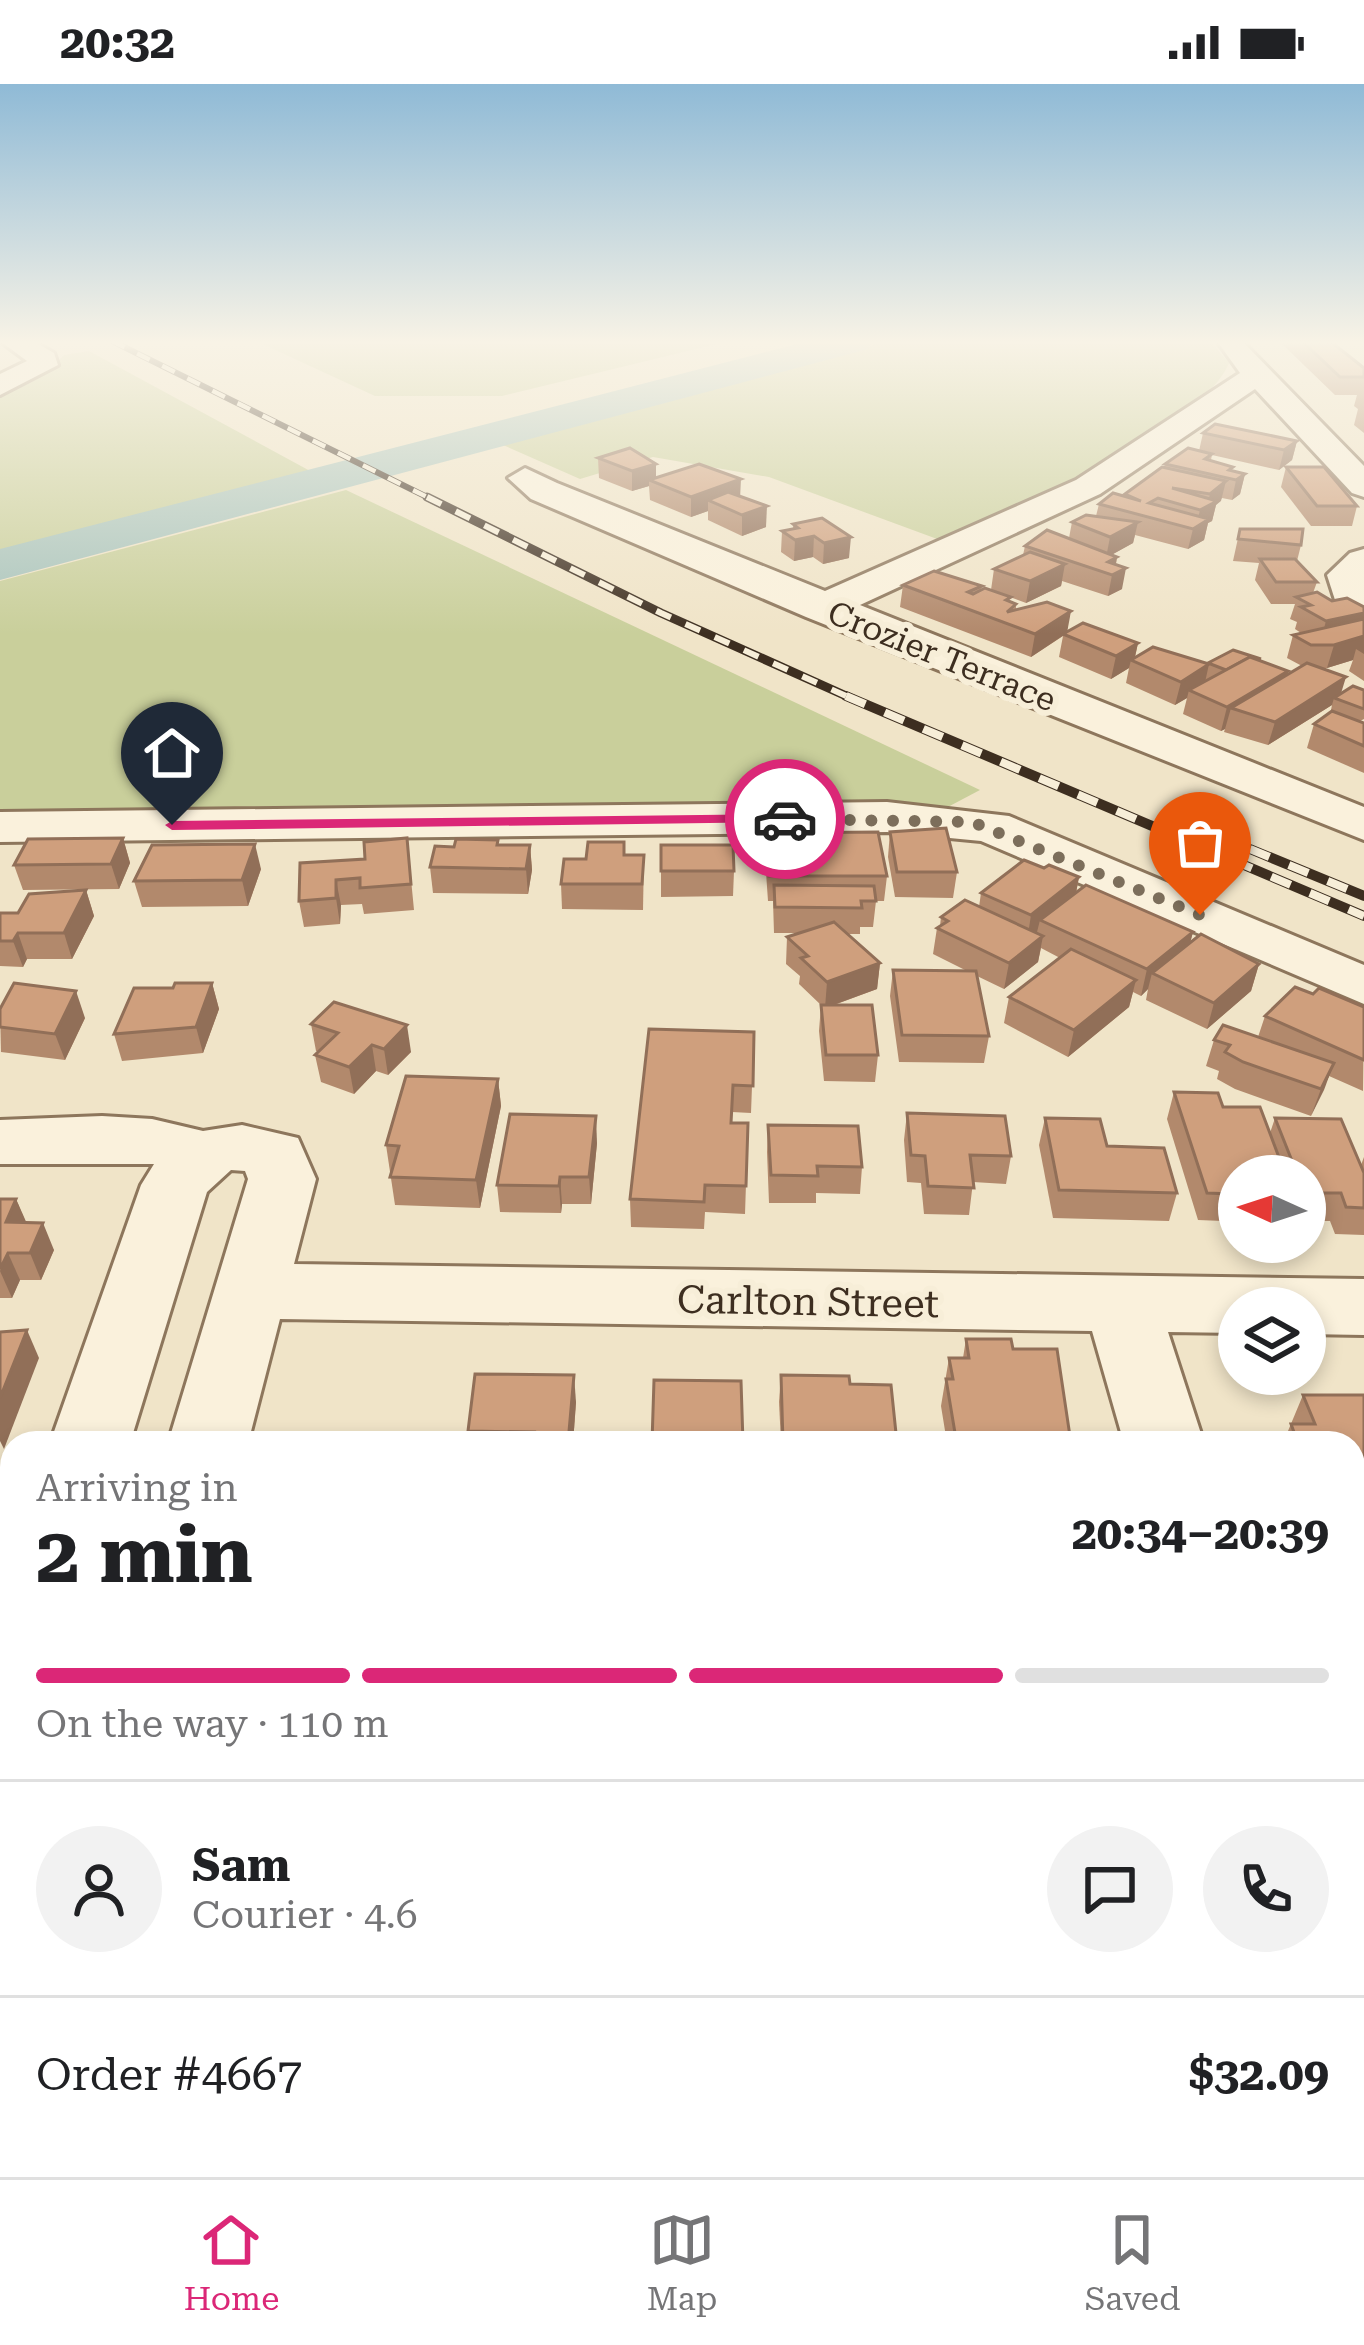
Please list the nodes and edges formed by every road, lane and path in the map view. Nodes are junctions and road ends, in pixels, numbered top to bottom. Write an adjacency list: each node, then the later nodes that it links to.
1 (1162, 439): 7 (street)
2 (1318, 439): 4 (street)
3 (525, 478): 7 (street, Crozier Terrace)
4 (1364, 486)
5 (1364, 561): 6 (street)
6 (1364, 600)
7 (821, 608): 8 (street, Crozier Terrace)
8 (1364, 825)
9 (0, 827): 10 (street)
10 (1364, 986)
11 (0, 1142): 12 (street)
12 (200, 1154): 13 (street); 16 (street)
13 (251, 1292): 14 (street, Carlton Street); 17 (street)
14 (1123, 1307): 15 (street, Carlton Street); 18 (street)
15 (1364, 1307)
16 (94, 1431)
17 (211, 1431)
18 (1160, 1431)

